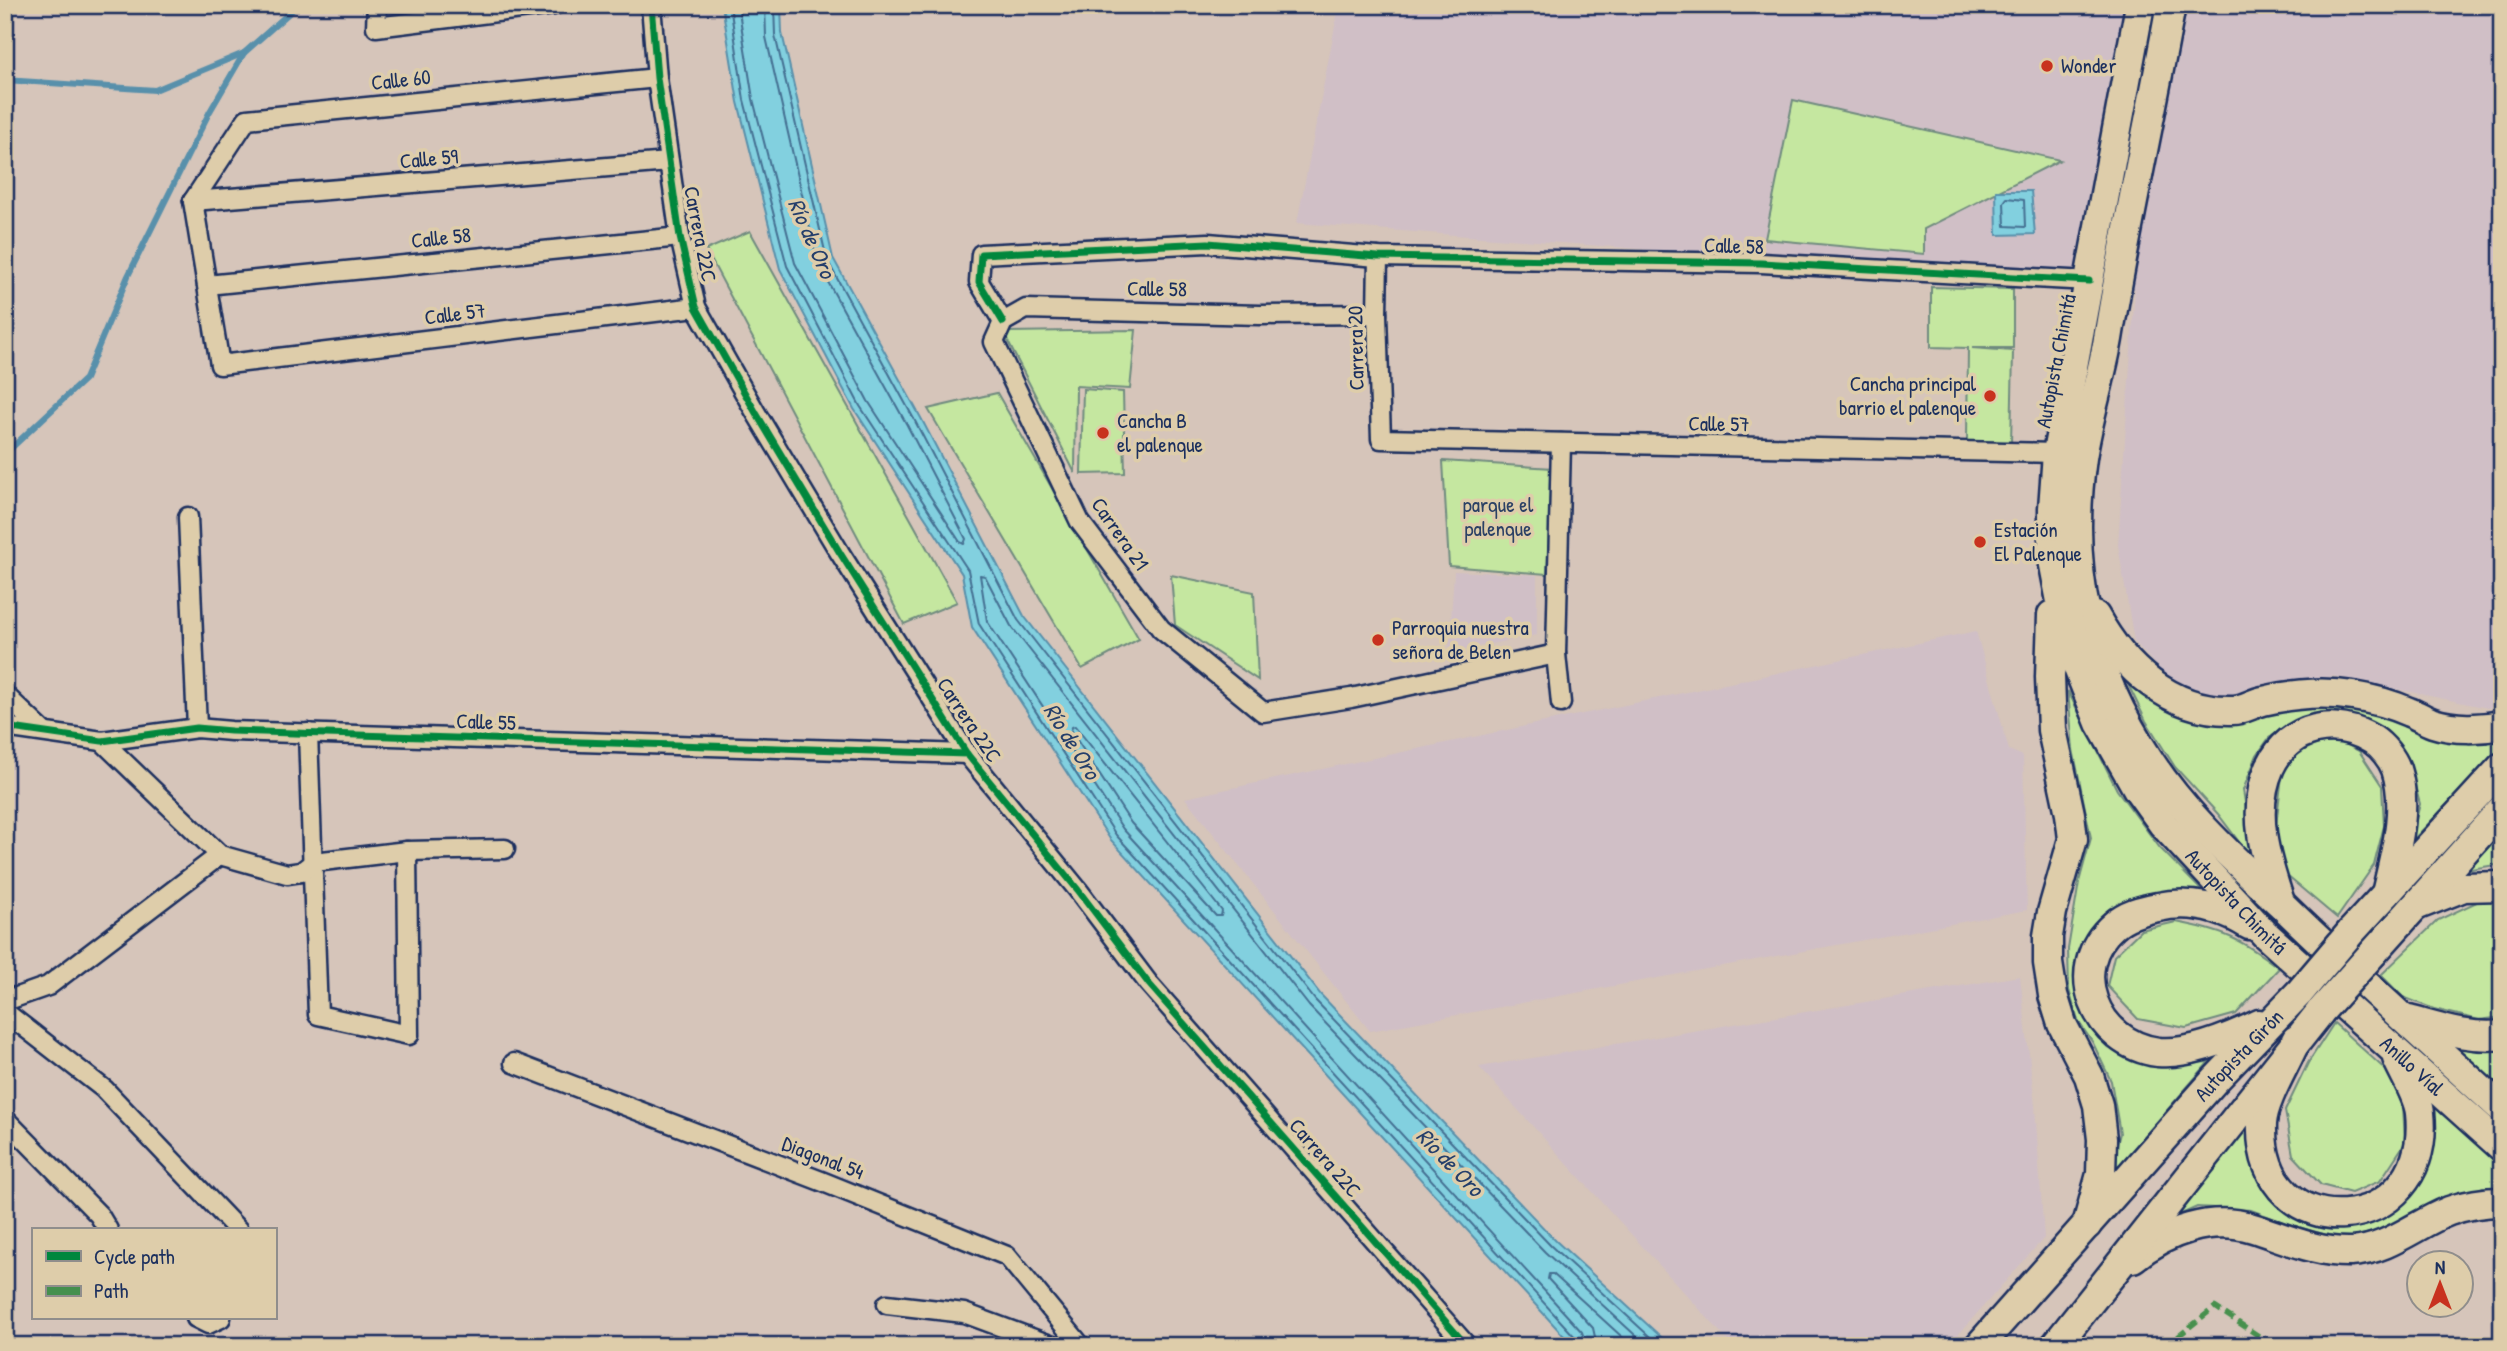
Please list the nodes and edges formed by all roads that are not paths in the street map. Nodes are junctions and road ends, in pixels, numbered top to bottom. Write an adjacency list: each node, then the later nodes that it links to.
1 (376, 5): 2 (street)
2 (554, 5)
3 (651, 5): 6 (street, Carrera 22C)
4 (2140, 5): 11 (highway, Autopista Chimitá)
5 (2171, 5): 21 (highway, Autopista Chimitá)
6 (657, 78): 7 (street, Carrera 22C); 8 (street, Calle 60)
7 (669, 162): 8 (street, Calle 59); 9 (street, Carrera 22C)
8 (193, 201): 12 (street)
9 (680, 237): 12 (street, Calle 58); 13 (street, Carrera 22C)
10 (1378, 257): 11 (street, Calle 58); 14 (street, Carrera 20); 15 (street, Calle 58)
11 (2089, 281): 18 (highway, Autopista Chimitá)
12 (206, 285): 13 (street, Calle 57)
13 (696, 307): 31 (street, Carrera 22C)
14 (1377, 314): 15 (street, Calle 58); 16 (street, Carrera 20)
15 (1003, 322): 22 (street, Carrera 21)
16 (1381, 439): 17 (street, Calle 57)
17 (1561, 443): 18 (street, Calle 57); 22 (street)
18 (2057, 453): 20 (highway, Autopista Chimitá)
19 (188, 517): 27 (street)
20 (2053, 560): 42 (highway, Autopista Chimitá); 57 (highway)
21 (2082, 593): 25 (highway); 40 (highway, Autopista Chimitá)
22 (1556, 654): 24 (street)
23 (5, 695): 28 (street)
24 (1561, 704)
25 (2502, 725)
26 (5, 727): 28 (street, Calle 55)
27 (197, 728): 29 (street, Calle 55); 30 (street, Calle 55)
28 (44, 732): 30 (street, Calle 55)
29 (308, 733): 31 (street, Calle 55); 37 (street)
30 (102, 741): 36 (street)
31 (967, 754): 66 (street, Carrera 22C)
32 (2502, 767): 39 (highway, Autopista Girón)
33 (2502, 809): 41 (highway, Autopista Girón)
34 (505, 849): 35 (street)
35 (407, 851): 37 (street); 37 (street)
36 (220, 855): 37 (street); 44 (street)
37 (314, 862)
38 (2502, 886): 41 (highway)
39 (2386, 894): 40 (highway); 45 (highway, Autopista Girón, bridge)
40 (2281, 905): 43 (highway, Autopista Chimitá)
41 (2413, 908): 45 (highway, Autopista Girón, bridge)
42 (2265, 934): 45 (highway, Autopista Chimitá); 47 (highway)
43 (2341, 962): 48 (highway, Anillo Víal)
44 (5, 996)
45 (2314, 996): 47 (highway, Autopista Girón); 50 (highway, Autopista Girón); 51 (highway, Anillo Víal)
46 (5, 1012): 59 (street)
47 (2275, 1017): 57 (highway, Autopista Girón)
48 (2402, 1018): 49 (highway); 53 (highway, Anillo Víal)
49 (2502, 1035)
50 (2296, 1040): 51 (highway); 60 (highway, Autopista Girón)
51 (2393, 1049): 55 (highway, Anillo Víal)
52 (514, 1063): 65 (street, Diagonal 54)
53 (2502, 1109)
54 (5, 1119): 58 (street)
55 (2502, 1147)
56 (2502, 1202): 60 (highway)
57 (2087, 1225): 67 (highway, Autopista Girón)
58 (107, 1228)
59 (236, 1228)
60 (2106, 1279): 68 (highway, Autopista Girón)
61 (887, 1304): 64 (street)
62 (200, 1320): 63 (street)
63 (217, 1320)
64 (1053, 1346)
65 (1081, 1346)
66 (1467, 1346)
67 (1979, 1346)
68 (2055, 1346)

